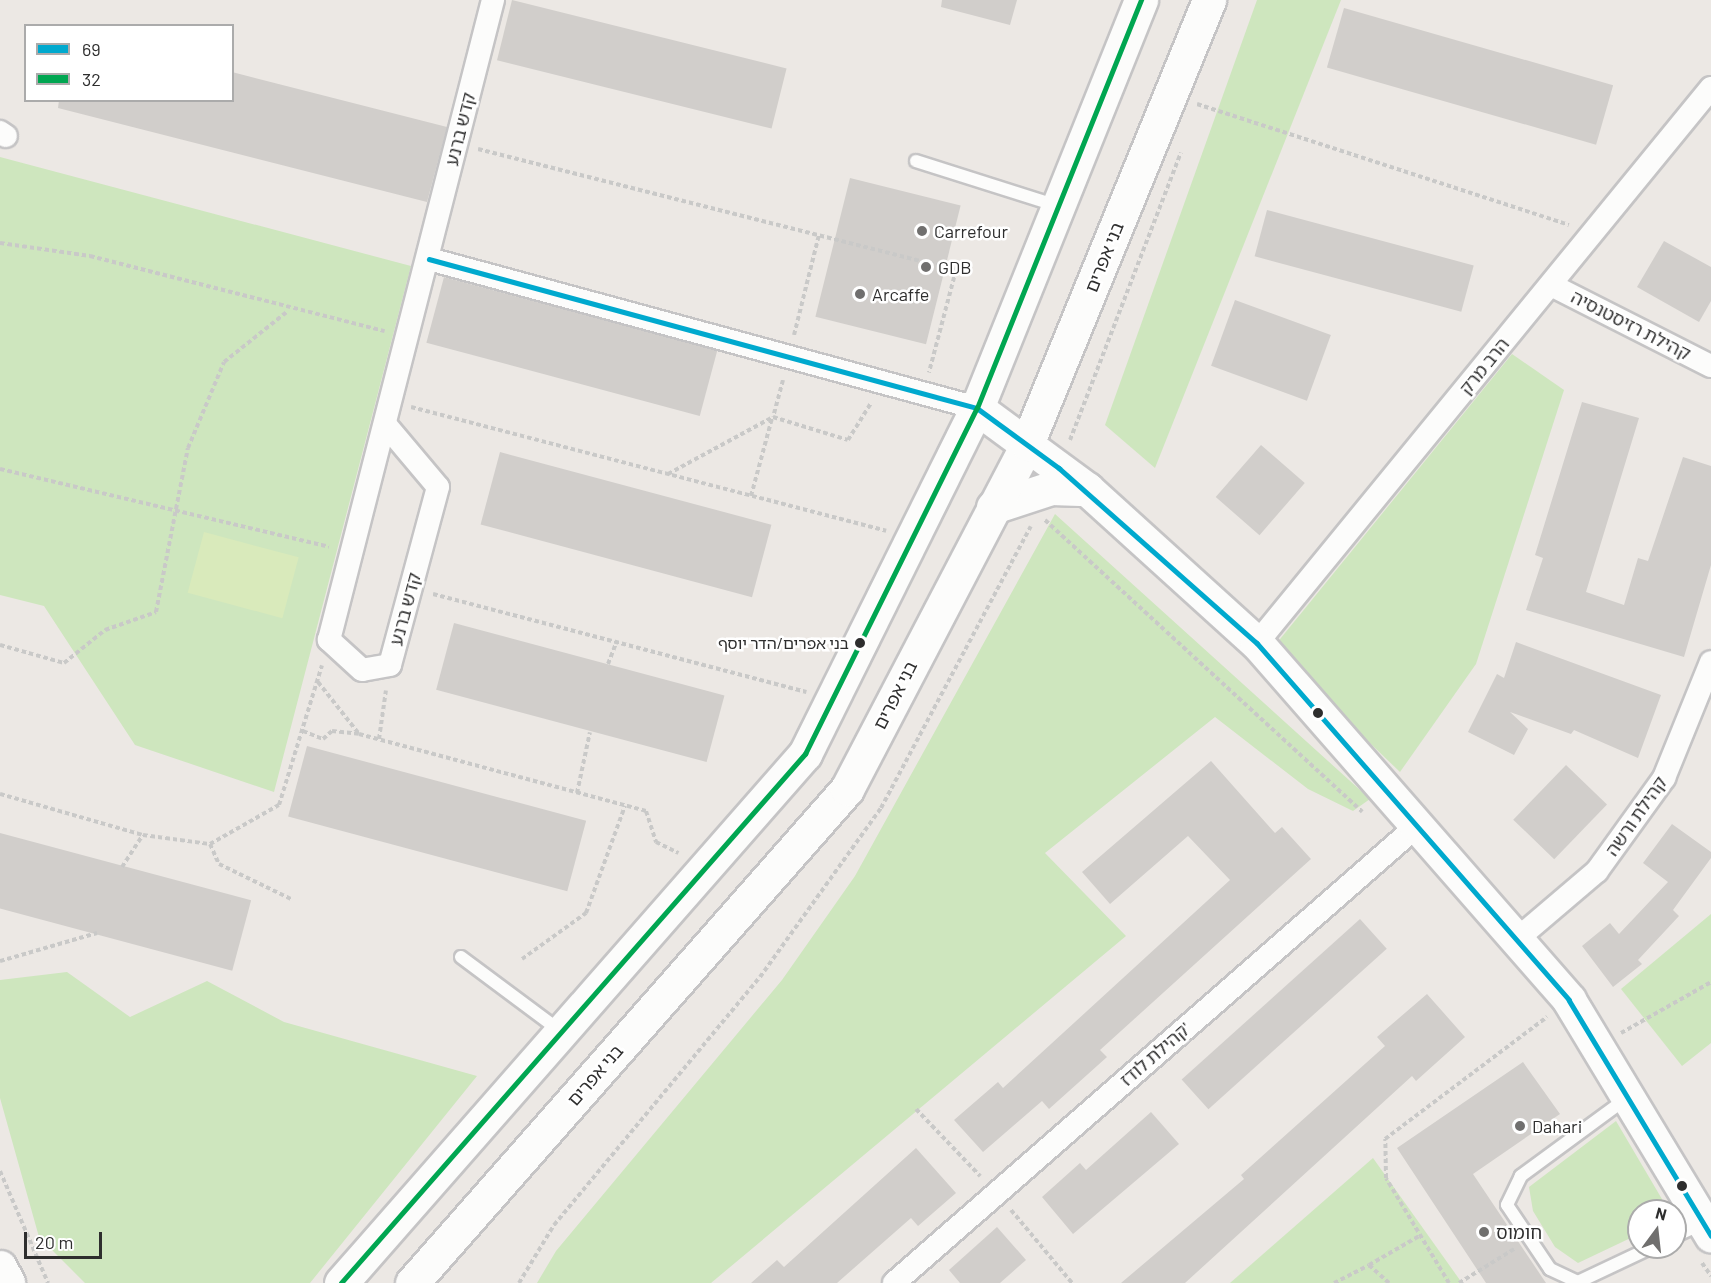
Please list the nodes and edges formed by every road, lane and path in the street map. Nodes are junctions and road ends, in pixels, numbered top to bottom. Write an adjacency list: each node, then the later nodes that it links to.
1 (493, 0): 6 (street, קדש ברנע)
2 (1141, 0): 8 (main road)
3 (1209, 0): 5 (main road, בני אפרים)
4 (1711, 88): 9 (street, הרב מרק)
5 (1170, 95): 9 (path); 24 (main road, בני אפרים)
6 (456, 143): 10 (path); 12 (street, קדש ברנע)
7 (916, 161): 8 (lane)
8 (1058, 206): 21 (main road)
9 (1593, 233): 13 (street, הרב מרק)
10 (819, 234): 16 (path); 19 (path)
11 (0, 243): 14 (path)
12 (429, 259): 15 (street, קדש ברנע); 16 (street)
13 (1551, 285): 17 (street, קהילת רזיסטנסיה); 37 (street, הרב מרק)
14 (288, 311): 15 (path); 31 (path)
15 (409, 337): 20 (street, קדש ברנע)
16 (789, 357): 18 (street); 22 (path)
17 (1711, 366)
18 (884, 382): 19 (street); 22 (path)
19 (924, 393): 21 (street)
20 (391, 402): 23 (street, קדש ברנע); 26 (path)
21 (977, 408): 24 (main road); 32 (main road)
22 (773, 417): 26 (path); 28 (path)
23 (385, 424): 33 (street, קדש ברנע); 34 (street, קדש ברנע)
24 (1027, 444): 27 (main road); 29 (main road, בני אפרים)
25 (0, 469): 31 (path)
26 (667, 474): 28 (path)
27 (1087, 489): 29 (main road); 37 (main road)
28 (751, 496): 32 (path)
29 (993, 507): 79 (main road, בני אפרים)
30 (1037, 513): 51 (path)
31 (175, 515): 33 (path); 38 (path)
32 (912, 538): 43 (main road)
33 (352, 552): 35 (street, קדש ברנע)
34 (410, 589): 36 (path); 41 (street, קדש ברנע)
35 (329, 640): 41 (street, קדש ברנע); 42 (path)
36 (617, 641): 40 (path); 43 (path)
37 (1257, 643): 51 (main road)
38 (0, 645)
39 (1711, 662): 58 (street, קהילת ורשה)
40 (608, 664)
41 (390, 665): 47 (path)
42 (317, 681): 44 (path); 46 (path)
43 (832, 700): 54 (main road)
44 (303, 731): 46 (path); 53 (path)
45 (590, 732): 48 (path)
46 (359, 734): 47 (path)
47 (379, 739): 48 (path)
48 (577, 793): 50 (path)
49 (0, 794): 52 (path)
50 (625, 806): 54 (path); 60 (path)
51 (1407, 835): 58 (main road); 80 (street, קהילת לודז')
52 (142, 836): 53 (path); 55 (path)
53 (210, 844): 56 (path)
54 (707, 866): 66 (main road)
55 (122, 867)
56 (291, 899)
57 (98, 933): 61 (path)
58 (1516, 940): 64 (main road)
59 (461, 957): 66 (lane)
60 (522, 958)
61 (0, 961)
62 (1711, 982): 67 (path)
63 (1538, 1009): 64 (path)
64 (1557, 1009): 65 (path); 67 (main road); 71 (path)
65 (1552, 1028)
66 (561, 1032): 78 (main road)
67 (1597, 1047): 68 (main road)
68 (1628, 1097): 70 (main road); 72 (lane)
69 (0, 1171): 77 (path)
70 (1696, 1231)
71 (1421, 1235): 74 (path); 83 (path)
72 (1530, 1239): 73 (lane); 84 (path)
73 (1627, 1259)
74 (1369, 1264): 81 (path); 82 (path)
75 (0, 1268): 76 (main road)
76 (8, 1283)
77 (48, 1283)
78 (341, 1283)
79 (412, 1283)
80 (894, 1283)
81 (1334, 1283)
82 (1389, 1283)
83 (1449, 1283)
84 (1460, 1283)

